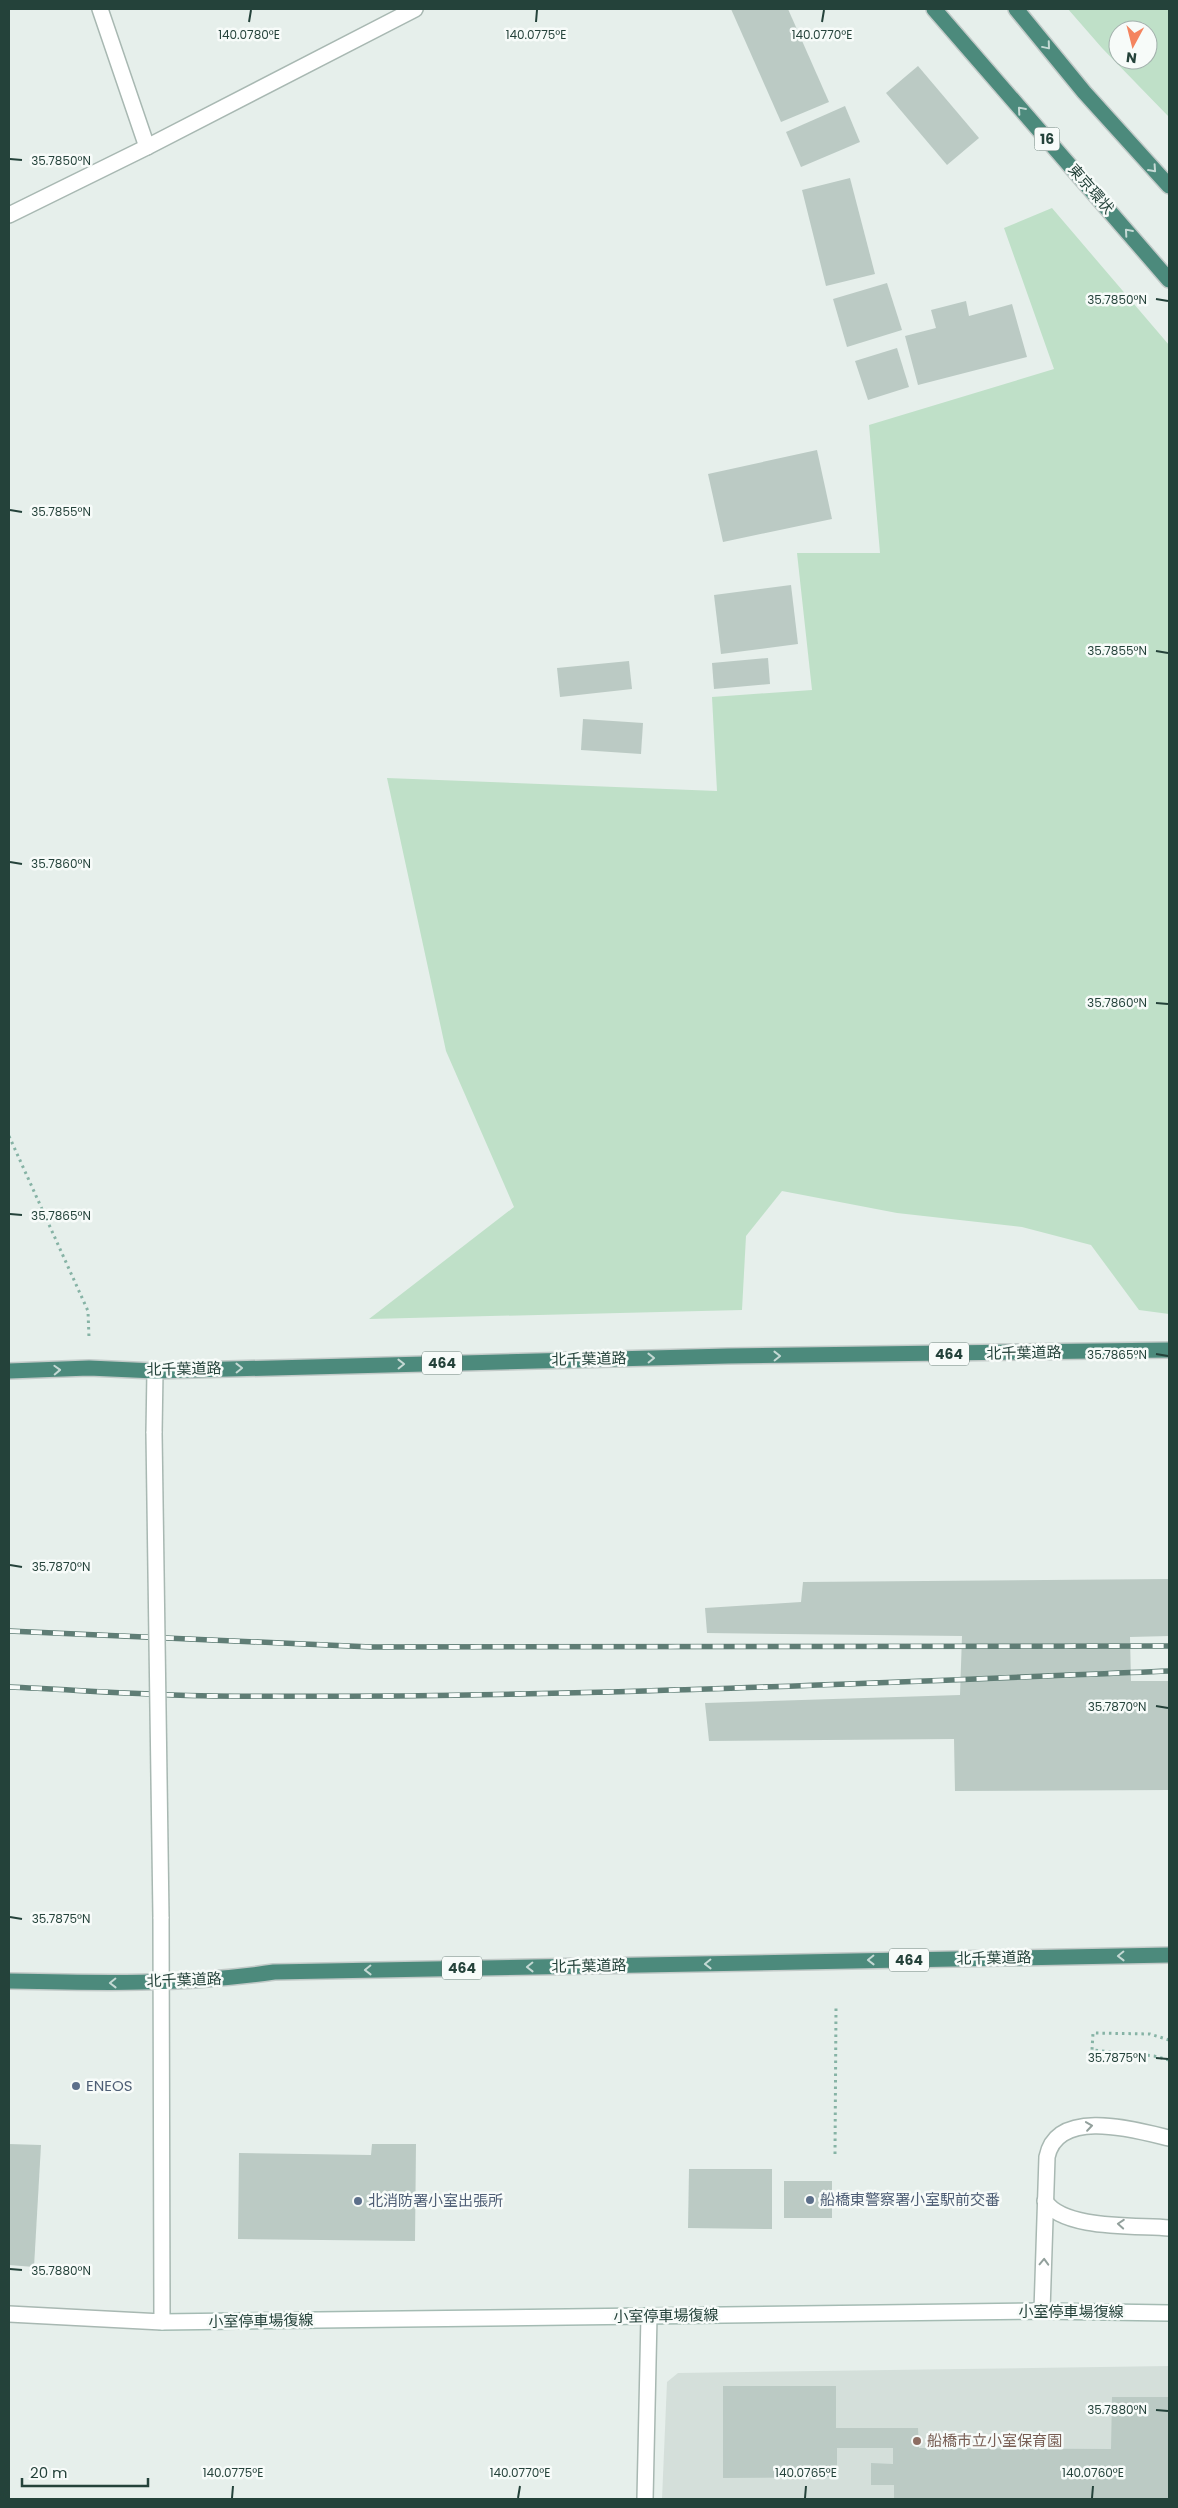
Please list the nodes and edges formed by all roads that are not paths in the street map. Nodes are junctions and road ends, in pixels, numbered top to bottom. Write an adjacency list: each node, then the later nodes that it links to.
1 (100, 9): 5 (street)
2 (414, 9): 5 (street)
3 (934, 9): 8 (highway, 東京環状 / 16, one-way to 3)
4 (1016, 9): 6 (highway, one-way to 6)
5 (147, 147): 7 (street)
6 (1169, 186)
7 (9, 215)
8 (1169, 280)
9 (1169, 1350): 11 (highway, 北千葉道路 / 464, one-way to 9)
10 (9, 1370): 11 (highway, 北千葉道路 / 464, one-way to 11)
11 (155, 1371): 14 (street, bridge)
12 (1169, 1955): 14 (highway, 北千葉道路 / 464, one-way to 14)
13 (9, 1981): 14 (highway, 北千葉道路 / 464, one-way to 13)
14 (162, 1982): 22 (street)
15 (1169, 2138): 16 (street, one-way to 15)
16 (1046, 2201): 17 (street, one-way to 16); 18 (street, one-way to 16)
17 (1169, 2228)
18 (1042, 2311): 19 (street, 小室停車場復線); 21 (street, 小室停車場復線)
19 (1169, 2313)
20 (9, 2314): 22 (street, 小室停車場復線)
21 (649, 2316): 22 (street, 小室停車場復線); 23 (street)
22 (162, 2322)
23 (645, 2499)

